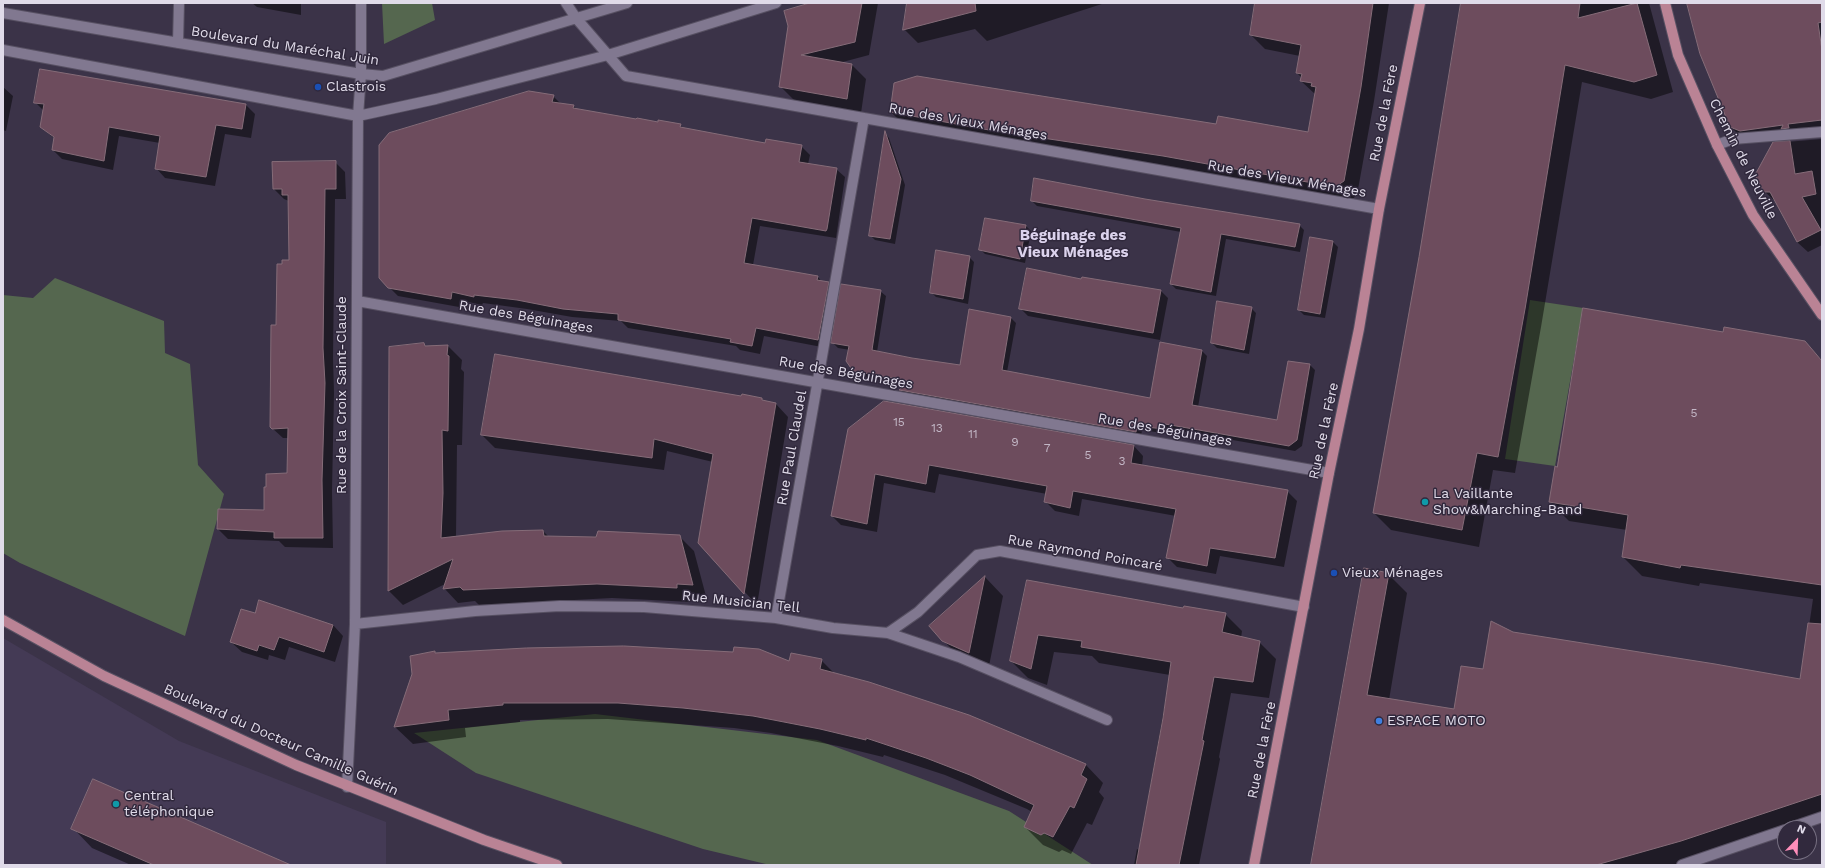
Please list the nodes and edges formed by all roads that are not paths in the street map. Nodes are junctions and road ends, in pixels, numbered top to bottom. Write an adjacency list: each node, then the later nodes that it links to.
1 (179, 3): 10 (street)
2 (361, 3): 13 (street, Rue de la Croix Saint-Claude)
3 (566, 3): 9 (street, Rue des Vieux Ménages)
4 (627, 3): 9 (street, Boulevard du Maréchal Juin)
5 (776, 3): 12 (street)
6 (1420, 3): 18 (main road, Rue de la Fère)
7 (1665, 3): 17 (main road, Chemin de Neuville)
8 (3, 13): 10 (street, Boulevard du Maréchal Juin)
9 (576, 18): 12 (street, Rue des Vieux Ménages); 13 (street, Boulevard du Maréchal Juin)
10 (178, 43): 13 (street, Boulevard du Maréchal Juin)
11 (3, 50): 14 (street)
12 (608, 55): 14 (street); 15 (street, Rue des Vieux Ménages)
13 (361, 74): 14 (street, Rue de la Croix Saint-Claude)
14 (358, 116): 19 (street, Rue de la Croix Saint-Claude)
15 (864, 118): 18 (street, Rue des Vieux Ménages); 21 (street, Rue Paul Claudel)
16 (1822, 132): 17 (street)
17 (1717, 145): 20 (main road, Chemin de Neuville)
18 (1380, 210): 22 (main road, Rue de la Fère)
19 (357, 301): 21 (street, Rue des Béguinages); 26 (street, Rue de la Croix Saint-Claude)
20 (1822, 315)
21 (818, 383): 22 (street, Rue des Béguinages); 24 (street, Rue Paul Claudel)
22 (1329, 473): 23 (main road, Rue de la Fère)
23 (1304, 607): 27 (street, Rue Raymond Poincaré); 32 (main road, Rue de la Fère)
24 (776, 618): 26 (street, Rue Musician Tell); 27 (street, Rue Musician Tell)
25 (3, 620): 29 (main road, Boulevard du Docteur Camille Guérin)
26 (354, 624): 29 (street, Rue de la Croix Saint-Claude)
27 (888, 633): 28 (street, Rue Musician Tell)
28 (1107, 720)
29 (347, 787): 31 (main road, Boulevard du Docteur Camille Guérin)
30 (1777, 833): 33 (street)
31 (557, 865)
32 (1254, 865)
33 (1682, 865)

